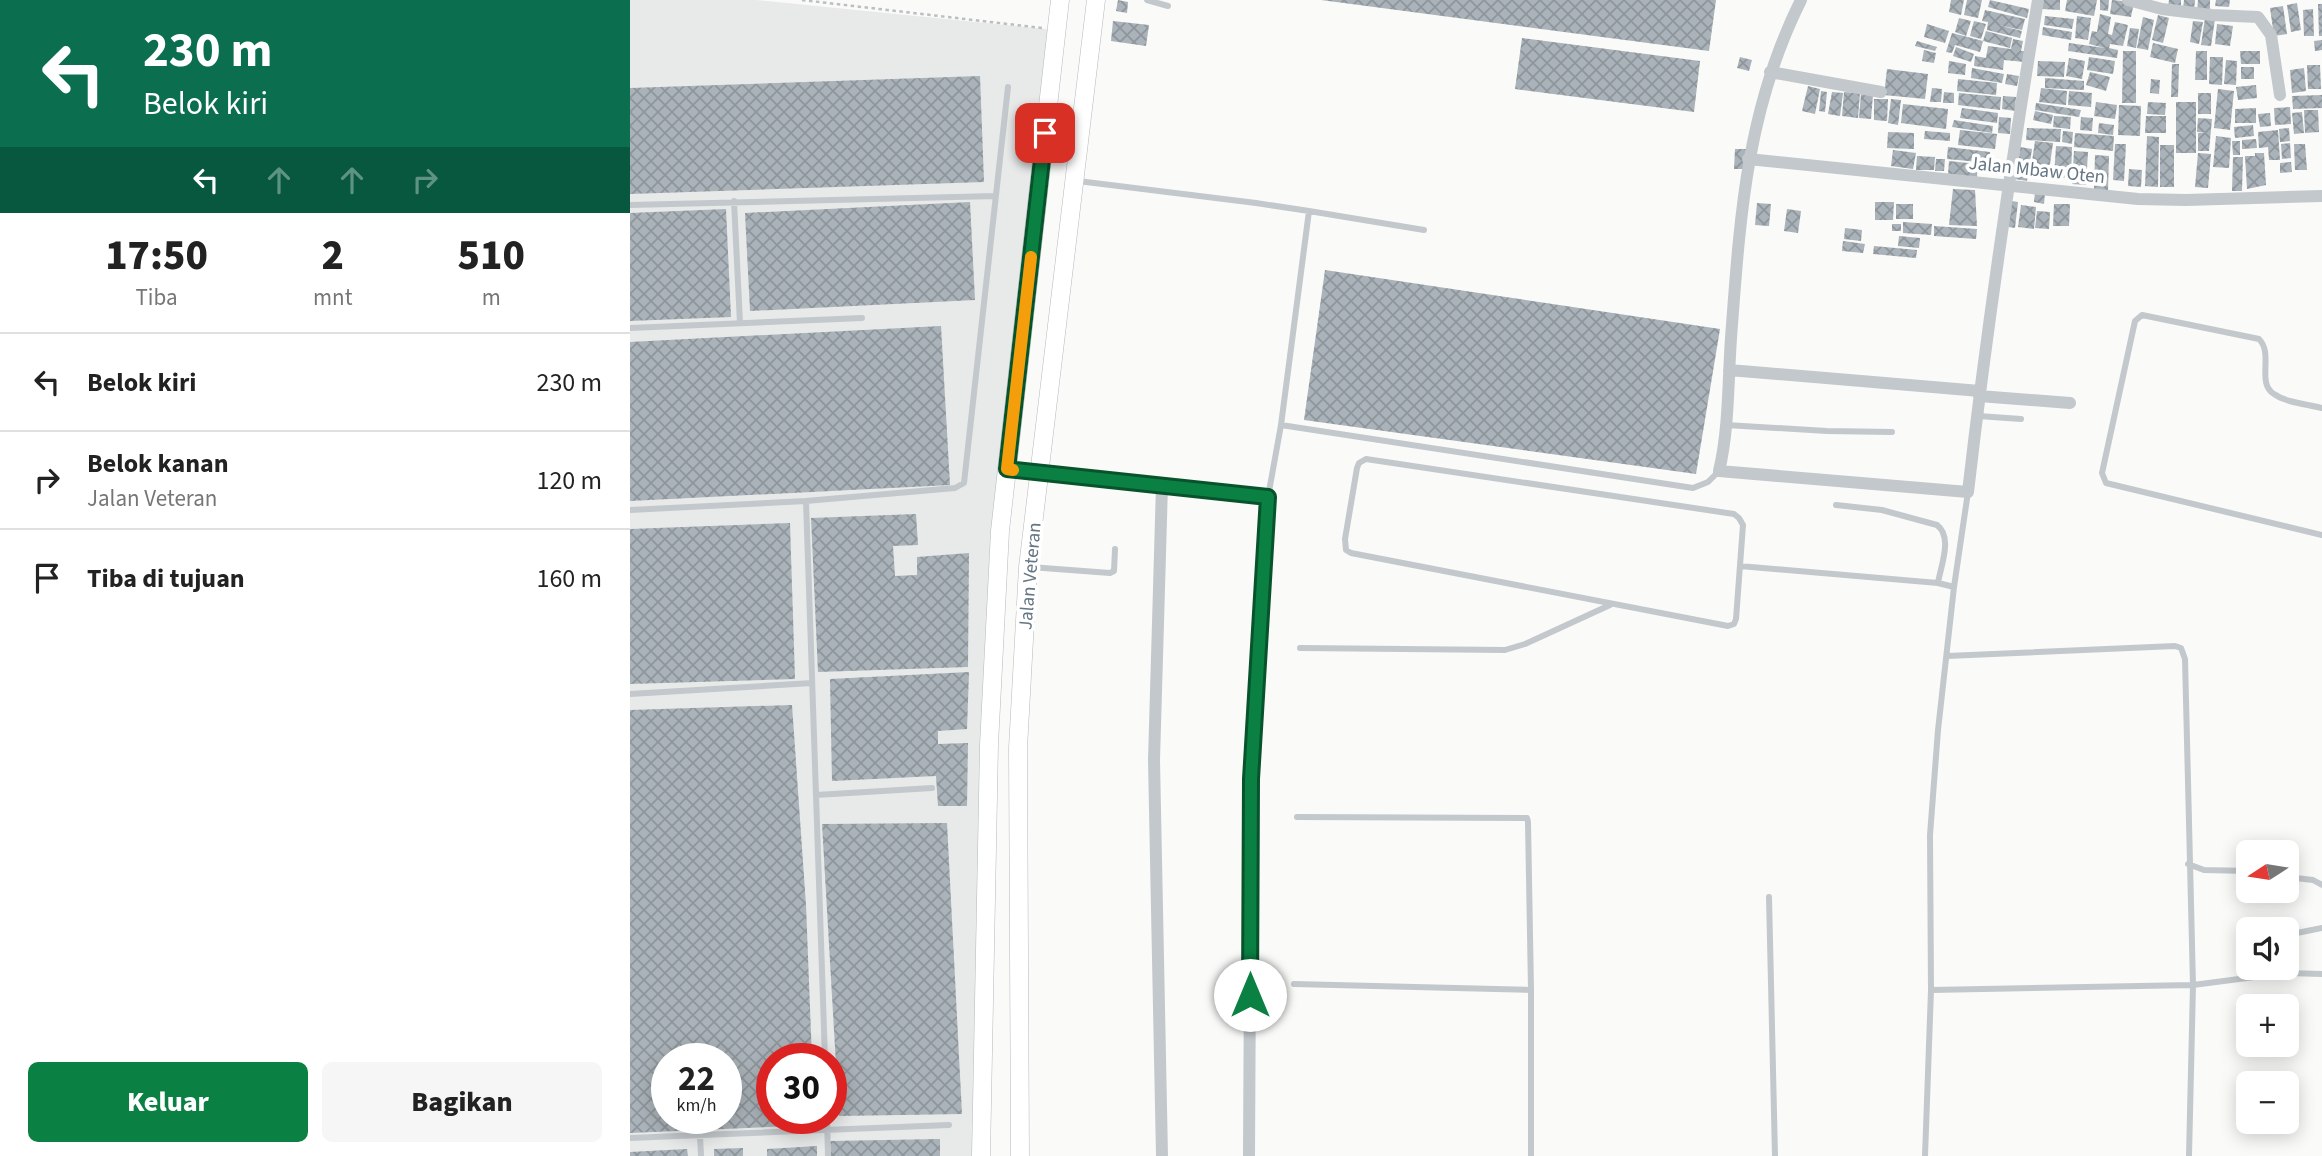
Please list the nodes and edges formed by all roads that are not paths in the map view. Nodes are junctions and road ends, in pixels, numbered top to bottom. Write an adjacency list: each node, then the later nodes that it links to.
1 (1060, 0): 33 (main road, Jalan Veteran)
2 (1096, 0): 13 (main road, Jalan Veteran)
3 (1147, 0): 7 (lane)
4 (1801, 0): 8 (street)
5 (2038, 0): 14 (street)
6 (2128, 0): 11 (street)
7 (1168, 6)
8 (1770, 72): 10 (street); 12 (street)
9 (1008, 87): 15 (lane)
10 (1881, 92)
11 (2280, 96)
12 (1748, 159): 14 (street, Jalan Mbaw Oten); 24 (street)
13 (1073, 180): 19 (lane); 34 (main road, Jalan Veteran)
14 (2007, 185): 16 (street, Jalan Mbaw Oten); 25 (street)
15 (996, 196): 17 (lane); 39 (lane)
16 (2322, 196)
17 (734, 201): 18 (lane); 22 (lane)
18 (630, 205)
19 (1309, 211): 20 (lane); 30 (lane)
20 (1424, 230)
21 (862, 318): 22 (lane)
22 (740, 323): 23 (lane)
23 (630, 328)
24 (1738, 371): 25 (street); 31 (street)
25 (1979, 394): 26 (street); 28 (street)
26 (2070, 403)
27 (2322, 408): 42 (lane)
28 (1977, 416): 29 (lane); 37 (street)
29 (2021, 419)
30 (1281, 425): 35 (lane); 38 (lane)
31 (1724, 425): 32 (lane); 35 (street)
32 (1892, 432)
33 (1007, 469): 34 (street); 79 (main road, Jalan Veteran)
34 (1040, 471): 36 (street); 45 (main road, Jalan Veteran)
35 (1726, 471): 37 (street)
36 (1162, 485): 38 (street); 81 (street)
37 (1968, 492): 47 (lane)
38 (1268, 497): 82 (street)
39 (806, 501): 41 (lane); 51 (lane)
40 (1836, 505): 46 (lane)
41 (630, 510)
42 (2322, 536)
43 (1115, 550): 45 (lane)
44 (1740, 566): 46 (lane); 48 (lane); 48 (lane)
45 (1028, 567): 80 (main road, Jalan Veteran)
46 (1938, 583): 47 (lane)
47 (1954, 587): 50 (lane)
48 (1612, 604): 49 (lane)
49 (1300, 648)
50 (1947, 656): 56 (lane); 69 (lane)
51 (812, 683): 52 (lane); 54 (lane)
52 (630, 694)
53 (932, 788): 54 (lane)
54 (816, 795): 70 (lane)
55 (1297, 817): 68 (lane)
56 (2188, 864): 57 (lane); 67 (lane)
57 (2236, 871)
58 (2300, 878): 59 (lane)
59 (2322, 885)
60 (1769, 897): 84 (lane)
61 (2322, 928): 62 (lane)
62 (2299, 933)
63 (2299, 973): 64 (lane)
64 (2322, 974)
65 (2236, 979): 67 (lane)
66 (1294, 984): 68 (lane)
67 (2193, 985): 69 (lane); 86 (lane)
68 (1531, 990): 83 (lane)
69 (1931, 990): 85 (lane)
70 (824, 1043)
71 (949, 1125): 72 (lane)
72 (847, 1130)
73 (756, 1134): 75 (lane)
74 (827, 1134): 78 (lane)
75 (700, 1136): 76 (lane); 77 (lane)
76 (630, 1138)
77 (701, 1156)
78 (828, 1156)
79 (981, 1156)
80 (1020, 1156)
81 (1161, 1156)
82 (1249, 1156)
83 (1531, 1156)
84 (1776, 1156)
85 (1925, 1156)
86 (2189, 1156)

